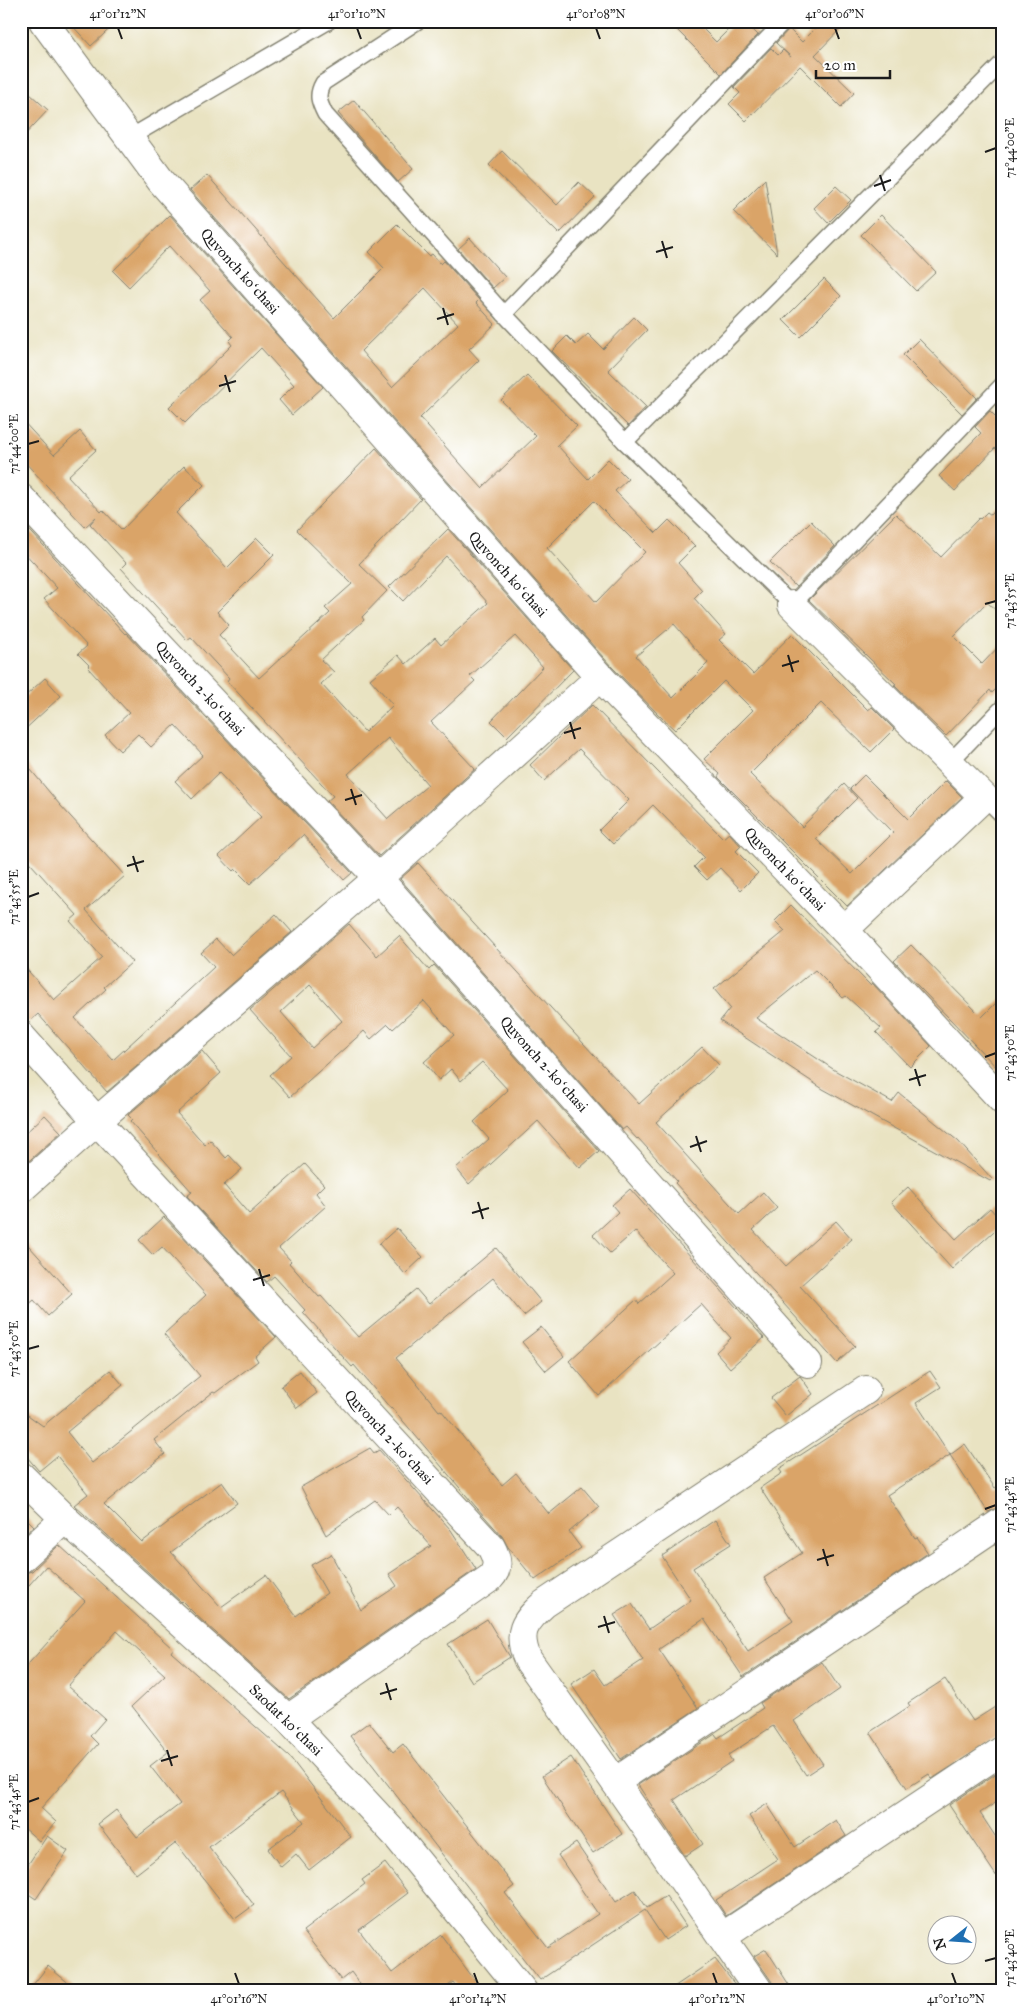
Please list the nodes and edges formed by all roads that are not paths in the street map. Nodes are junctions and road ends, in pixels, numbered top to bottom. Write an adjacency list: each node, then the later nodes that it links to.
1 (43, 21): 6 (street, Quvonch koʻchasi)
2 (329, 21): 6 (lane)
3 (418, 21): 7 (lane)
4 (784, 21): 7 (lane)
5 (1003, 62): 9 (lane)
6 (129, 138): 12 (street, Quvonch koʻchasi)
7 (504, 314): 9 (lane)
8 (1003, 384): 11 (lane)
9 (625, 442): 11 (lane)
10 (21, 498): 17 (street, Quvonch 2-koʻchasi)
11 (792, 605): 14 (street)
12 (600, 677): 17 (street); 18 (street, Quvonch koʻchasi)
13 (1003, 707): 14 (lane)
14 (949, 763): 15 (street)
15 (984, 797): 16 (lane); 18 (street)
16 (1003, 816)
17 (378, 878): 21 (street); 23 (street, Quvonch 2-koʻchasi)
18 (844, 930): 20 (street, Quvonch koʻchasi)
19 (21, 1036): 21 (street, Quvonch 2-koʻchasi)
20 (1003, 1101)
21 (97, 1121): 22 (street); 29 (street, Quvonch 2-koʻchasi)
22 (21, 1189)
23 (808, 1363)
24 (866, 1390): 31 (street)
25 (21, 1476): 26 (street, Saodat koʻchasi)
26 (65, 1519): 28 (street); 29 (street, Saodat koʻchasi)
27 (1003, 1522): 31 (street)
28 (21, 1559)
29 (288, 1719): 33 (street, Saodat koʻchasi)
30 (1003, 1750): 32 (street)
31 (615, 1782): 32 (street)
32 (722, 1937): 34 (street)
33 (523, 1991)
34 (758, 1991)

